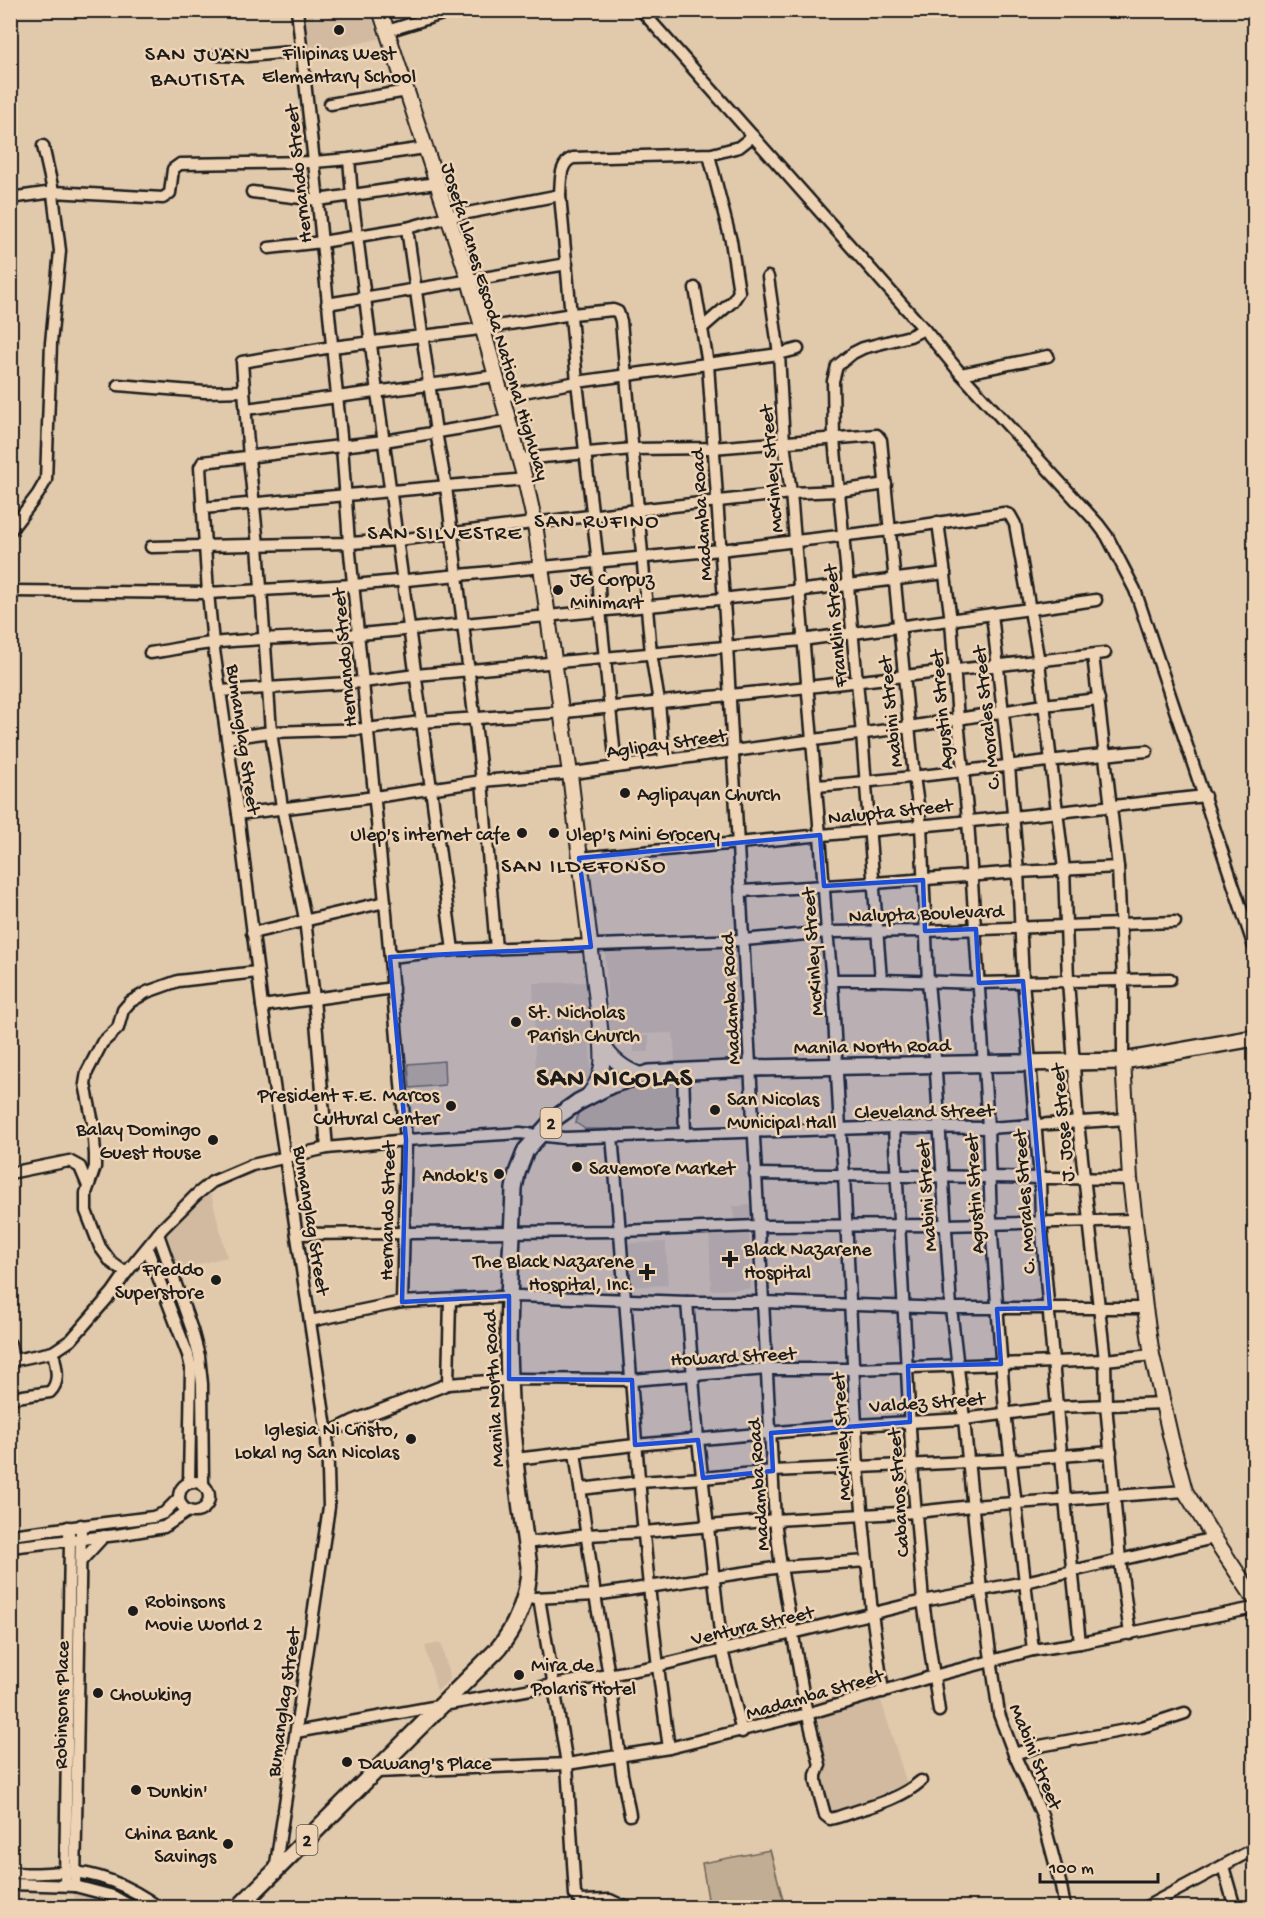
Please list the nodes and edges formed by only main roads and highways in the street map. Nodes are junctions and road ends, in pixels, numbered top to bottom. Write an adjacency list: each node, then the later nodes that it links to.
1 (380, 10): 3 (main road, Josefa Llanes Escoda National Highway)
2 (1254, 1038): 4 (highway, Manila North Road / 2)
3 (602, 1041): 5 (main road); 6 (main road, Josefa Llanes Escoda National Highway)
4 (1123, 1061): 5 (highway, Manila North Road / 2); 7 (main road)
5 (640, 1075): 6 (highway, Manila North Road / 2)
6 (586, 1098): 8 (highway, Manila North Road / 2)
7 (1254, 1598)
8 (238, 1908)

